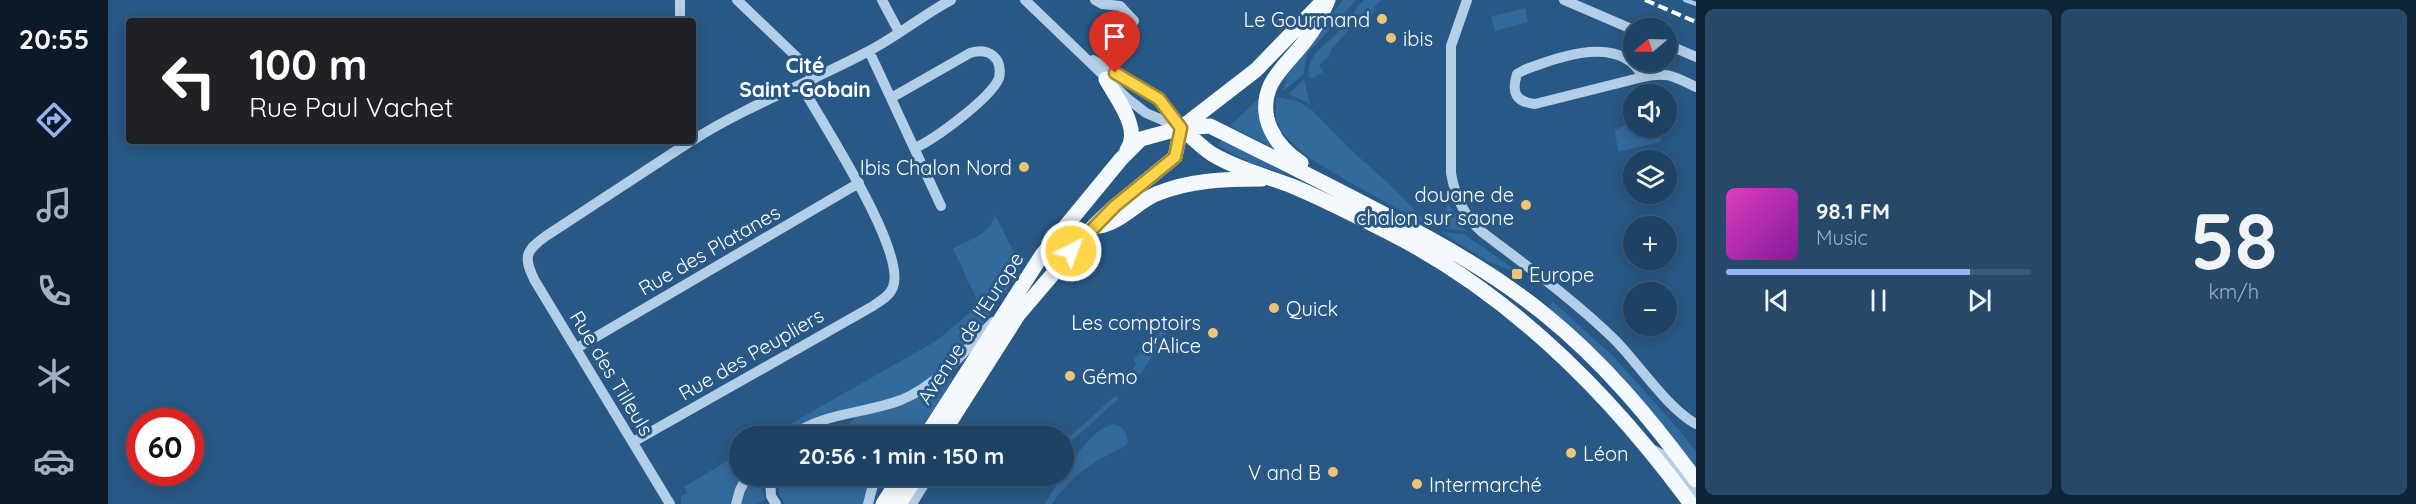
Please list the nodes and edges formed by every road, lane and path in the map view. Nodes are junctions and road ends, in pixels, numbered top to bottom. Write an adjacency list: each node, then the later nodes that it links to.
1 (680, 0): 10 (street)
2 (737, 0): 19 (street)
3 (882, 0): 13 (street)
4 (951, 0): 13 (street)
5 (1025, 0): 16 (street)
6 (1095, 0): 11 (street)
7 (1326, 0): 24 (main road); 31 (main road)
8 (1467, 0): 36 (street)
9 (1564, 0): 12 (street)
10 (680, 18)
11 (1134, 21)
12 (1623, 25)
13 (899, 32): 15 (street)
14 (1677, 49): 17 (street)
15 (869, 51): 19 (street); 23 (street)
16 (1083, 54): 20 (street); 24 (street)
17 (1696, 57)
18 (1643, 77): 18 (street); 22 (street)
19 (814, 79): 21 (street)
20 (1106, 80): 24 (street); 28 (main road)
21 (801, 85): 25 (street); 30 (street)
22 (1696, 87)
23 (891, 98): 27 (street); 27 (street)
24 (1181, 128): 28 (main road, Avenue de l'Europe); 29 (main road); 31 (main road); 33 (main road, Avenue de l'Europe)
25 (696, 138)
26 (686, 144): 35 (street, Rue des Tilleuls)
27 (915, 148): 32 (street)
28 (1121, 159): 34 (main road, Avenue de l'Europe)
29 (1271, 179): 33 (main road); 41 (main road)
30 (859, 183): 35 (street, Rue des Platanes); 40 (street, Rue des Peupliers)
31 (1334, 189): 42 (main road)
32 (941, 206)
33 (1093, 227): 39 (main road, Avenue de l'Europe)
34 (1006, 309): 37 (street); 38 (main road, Avenue de l'Europe)
35 (577, 348): 40 (street, Rue des Tilleuls)
36 (1696, 424)
37 (806, 426)
38 (932, 426)
39 (949, 426)
40 (633, 442): 50 (street, Rue des Tilleuls)
41 (1646, 447): 49 (street); 57 (main road)
42 (1696, 480)
43 (742, 486): 51 (street)
44 (770, 486): 52 (street)
45 (873, 486): 53 (street)
46 (895, 486): 54 (main road)
47 (911, 486): 55 (main road)
48 (923, 486): 56 (street)
49 (1696, 496)
50 (669, 504)
51 (736, 504)
52 (776, 504)
53 (868, 504)
54 (883, 504)
55 (900, 504)
56 (912, 504)
57 (1691, 504)

